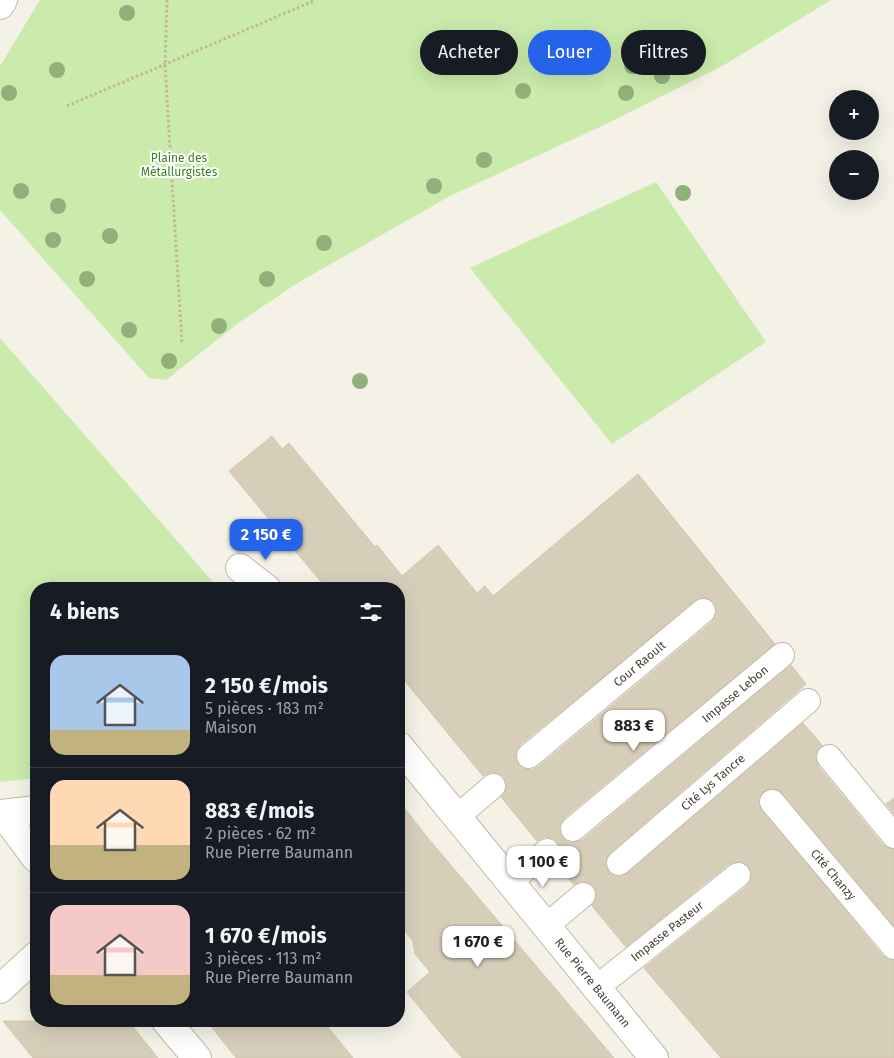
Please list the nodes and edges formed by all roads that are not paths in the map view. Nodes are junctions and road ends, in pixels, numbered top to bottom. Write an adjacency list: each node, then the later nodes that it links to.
1 (3, 0): 2 (street)
2 (0, 5)
3 (240, 568): 4 (street)
4 (258, 582)
5 (703, 611): 9 (lane, Cour Raoult)
6 (782, 655): 16 (lane, Impasse Lebon)
7 (808, 701): 20 (lane, Cité Lys Tancre)
8 (405, 753): 15 (street, Rue Pierre Baumann)
9 (529, 756)
10 (829, 757): 17 (lane)
11 (493, 786): 15 (lane)
12 (772, 802): 25 (lane, Cité Chanzy)
13 (30, 811): 14 (street)
14 (1, 814): 18 (street)
15 (457, 817): 22 (street, Rue Pierre Baumann)
16 (574, 829)
17 (894, 836)
18 (30, 850)
19 (547, 851): 22 (lane)
20 (619, 863)
21 (738, 875): 27 (lane, Impasse Pasteur)
22 (510, 882): 24 (street, Rue Pierre Baumann)
23 (583, 895): 24 (lane)
24 (546, 926): 27 (street, Rue Pierre Baumann)
25 (894, 947)
26 (30, 962): 28 (street)
27 (596, 988): 31 (street, Rue Pierre Baumann)
28 (0, 989)
29 (171, 1027): 30 (street)
30 (197, 1058)
31 (654, 1058)

